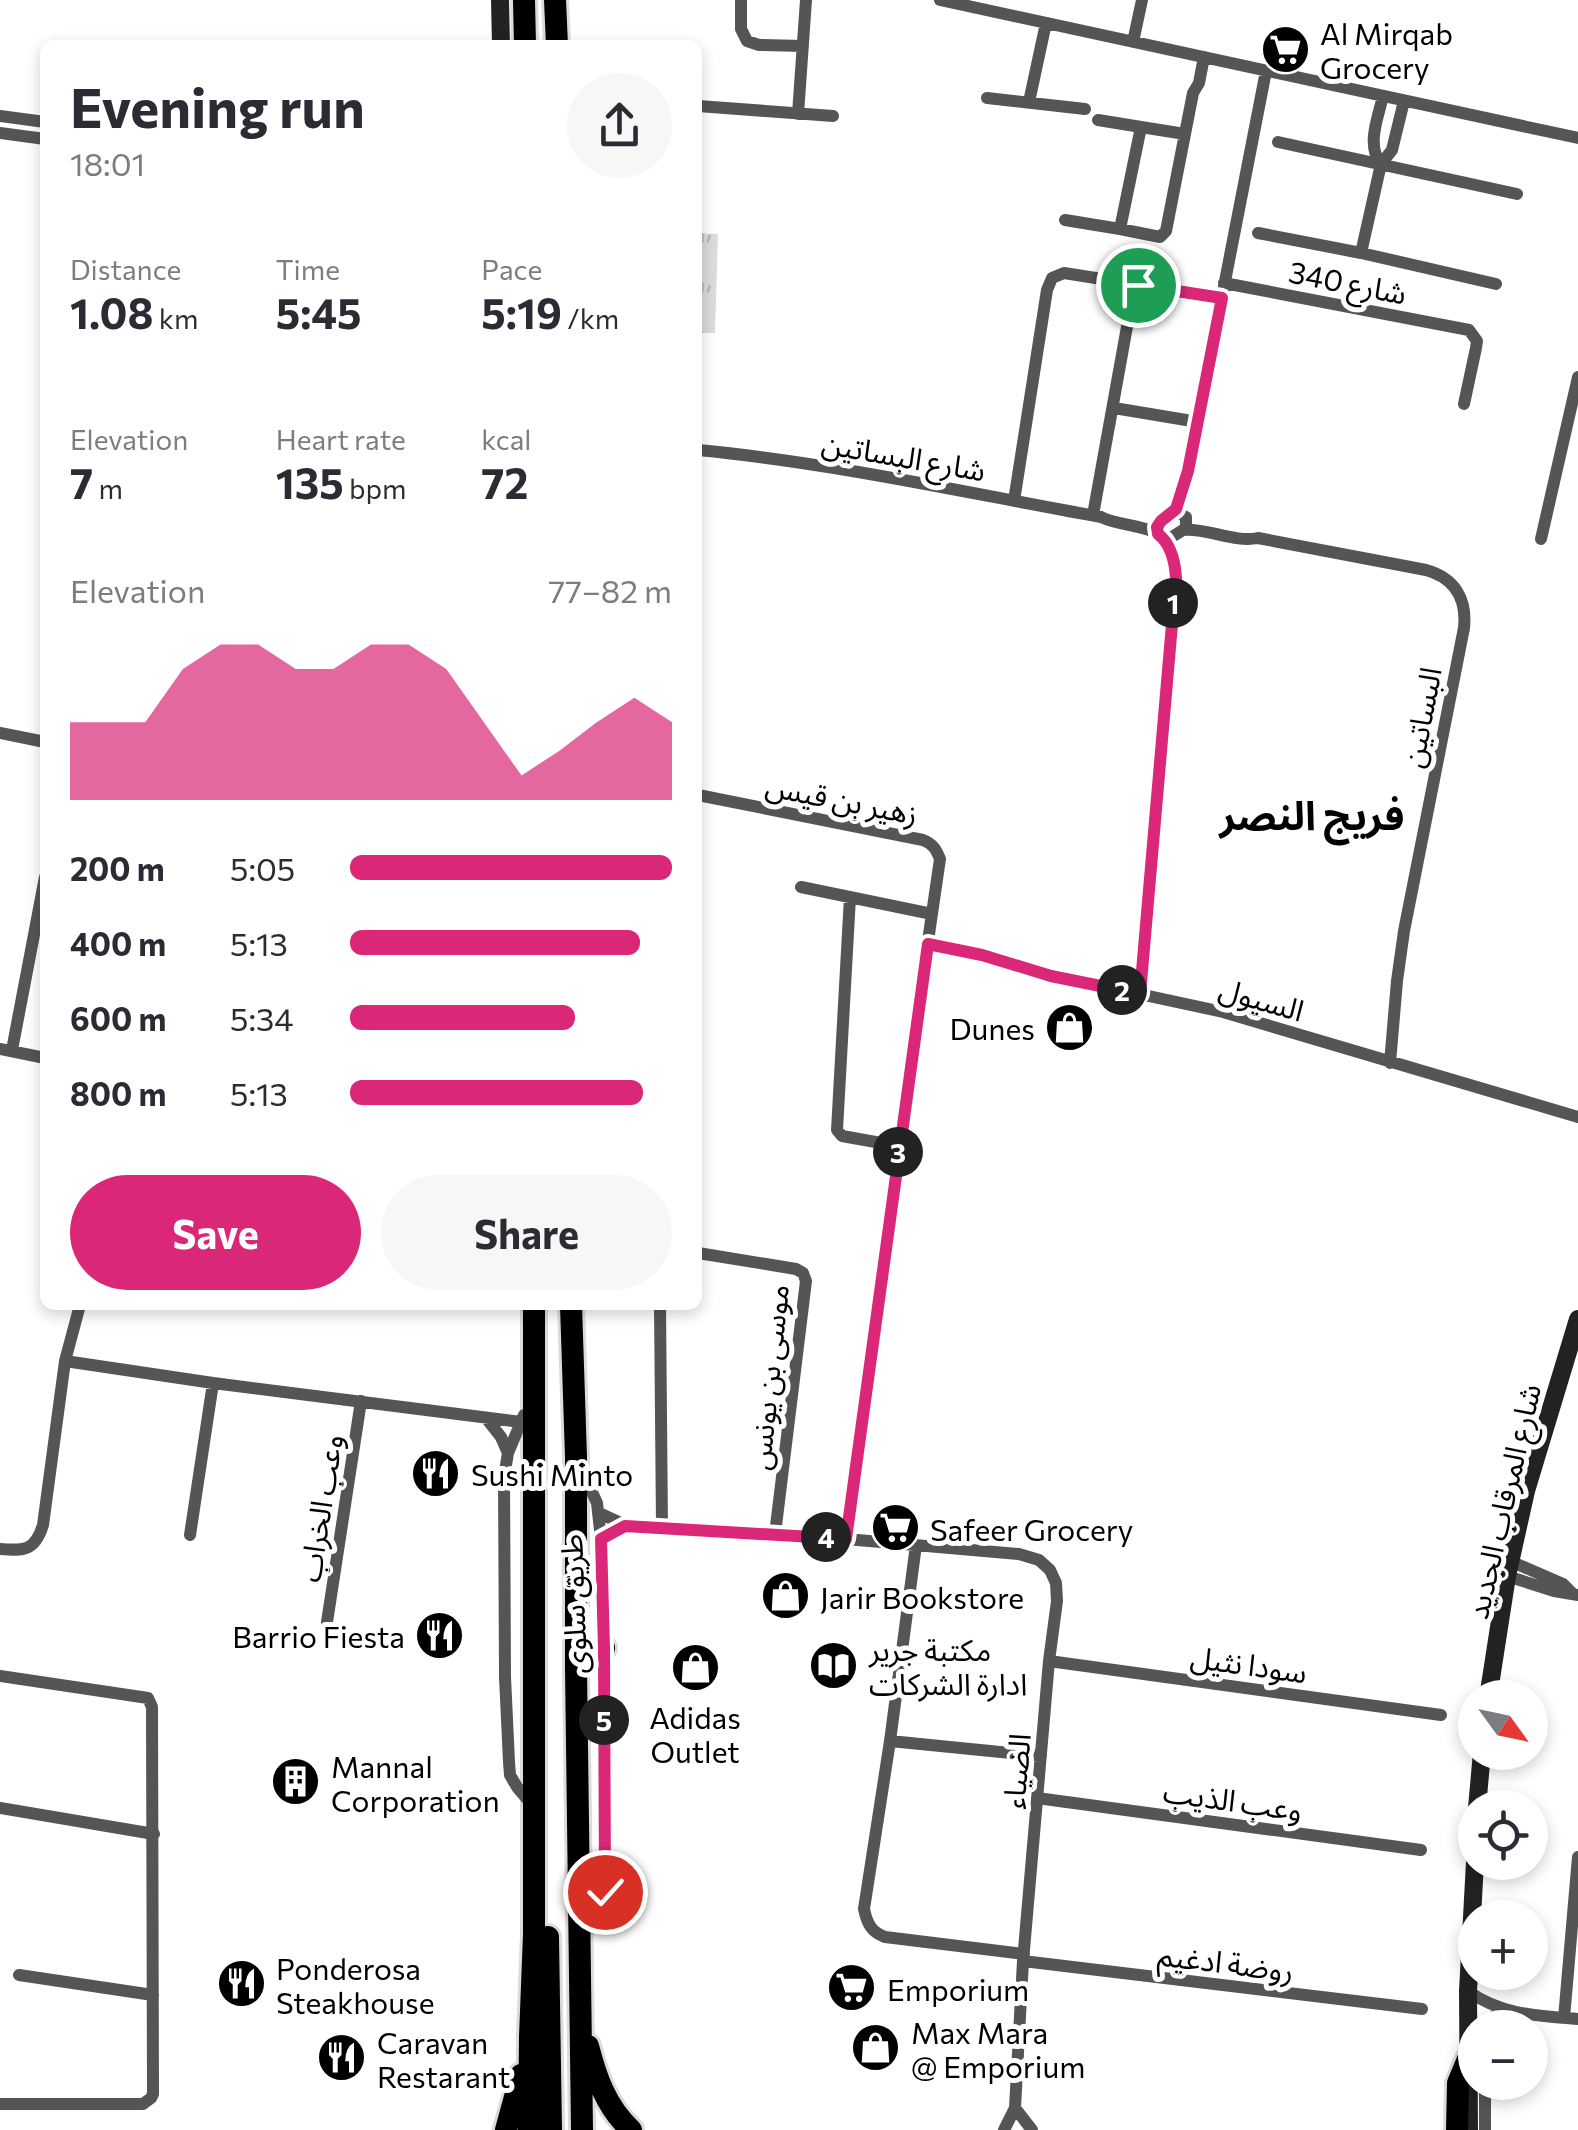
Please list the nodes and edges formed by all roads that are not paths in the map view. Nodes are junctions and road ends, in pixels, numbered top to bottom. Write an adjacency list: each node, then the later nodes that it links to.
1 (500, 0): 9 (street)
2 (524, 0): 10 (highway)
3 (555, 0): 11 (highway)
4 (741, 0): 13 (street)
5 (806, 0): 13 (street)
6 (940, 0): 8 (street)
7 (1142, 0): 12 (street)
8 (1046, 23): 12 (street); 19 (street)
9 (502, 40)
10 (525, 40)
11 (556, 40)
12 (1133, 42): 14 (street)
13 (803, 46): 22 (street)
14 (1200, 56): 15 (street); 29 (street)
15 (1266, 70): 16 (street); 40 (street)
16 (1383, 96): 18 (street); 33 (street)
17 (987, 98): 19 (street)
18 (1404, 101): 31 (street); 33 (street)
19 (1029, 102): 21 (street)
20 (702, 106): 22 (street)
21 (1084, 109)
22 (798, 114): 24 (street)
23 (0, 116): 26 (street)
24 (833, 116)
25 (1098, 120): 27 (street)
26 (40, 121)
27 (1141, 128): 29 (street); 36 (street)
28 (0, 133): 30 (street)
29 (1184, 134): 36 (street)
30 (40, 138)
31 (1578, 138)
32 (1278, 142): 33 (street)
33 (1381, 164): 34 (street); 38 (street)
34 (1517, 194)
35 (1064, 220): 36 (street)
36 (1120, 229)
37 (1258, 233): 38 (street)
38 (1361, 253): 39 (street)
39 (1496, 284)
40 (1223, 290): 43 (street, شارع 340); 45 (street); 47 (street)
41 (1132, 299): 44 (street)
42 (1578, 376): 51 (street)
43 (1464, 404)
44 (1114, 408): 45 (street); 48 (street)
45 (1198, 422): 49 (street)
46 (702, 450): 47 (street, شارع البساتين)
47 (1014, 501): 48 (street, شارع البساتين)
48 (1097, 516): 49 (street, شارع البساتين); 50 (street, شارع البساتين)
49 (1180, 518): 50 (street); 50 (street); 63 (street, البساتين)
50 (1161, 536): 60 (street)
51 (1541, 539)
52 (0, 732): 53 (street)
53 (40, 741)
54 (702, 796): 58 (street, زهير بن قيس)
55 (802, 887): 56 (street)
56 (850, 897): 58 (street); 65 (street)
57 (40, 899): 61 (street)
58 (932, 914): 59 (street, زهير بن قيس)
59 (928, 944): 60 (street, السيول); 65 (street, زهير بن قيس)
60 (1140, 994): 63 (street, السيول)
61 (6, 1050): 62 (street)
62 (40, 1057)
63 (1390, 1063): 64 (street, السيول)
64 (1578, 1118)
65 (898, 1146): 86 (street, زهير بن قيس)
66 (702, 1253): 83 (street, موسى بن يونس)
67 (79, 1310): 72 (street)
68 (534, 1310): 74 (highway, طريق سلوى)
69 (571, 1310): 79 (highway, طريق سلوى)
70 (660, 1310): 82 (street)
71 (1578, 1320): 89 (street, شارع المرقاب الجديد)
72 (65, 1360): 73 (street, وعب الخراب); 88 (street)
73 (213, 1383): 75 (street, وعب الخراب); 84 (street)
74 (534, 1394): 77 (street, طريق سلوى); 90 (highway, طريق سلوى)
75 (361, 1401): 76 (street, وعب الخراب); 92 (street, وعب الخراب)
76 (486, 1418): 77 (street, وعب الخراب); 78 (street)
77 (520, 1422): 78 (street, طريق سلوى)
78 (508, 1453): 102 (street, طريق سلوى)
79 (576, 1457): 80 (street, طريق سلوى); 95 (highway, طريق سلوى)
80 (600, 1513): 81 (street, الضياء); 85 (street, طريق سلوى)
81 (625, 1526): 82 (street, الضياء); 85 (street, الضياء)
82 (662, 1527): 83 (street, الضياء)
83 (775, 1534): 86 (street, الضياء)
84 (190, 1535)
85 (601, 1539): 93 (street, طريق سلوى)
86 (846, 1539): 87 (street, الضياء)
87 (916, 1545): 94 (street, الضياء); 99 (street)
88 (0, 1550)
89 (1508, 1569): 91 (street); 97 (street, شارع المرقاب الجديد)
90 (533, 1581): 102 (highway, طريق سلوى); 126 (highway)
91 (1575, 1594)
92 (327, 1622)
93 (604, 1648): 95 (highway); 108 (street, طريق سلوى)
94 (1049, 1661): 98 (street, سودا نثيل); 100 (street, الضياء)
95 (576, 1668): 108 (highway, طريق سلوى)
96 (0, 1676): 104 (street)
97 (1491, 1680)
98 (1441, 1715)
99 (890, 1741): 100 (street); 109 (street, روضة ادغيم)
100 (1042, 1756): 101 (street, الضياء)
101 (1037, 1798): 105 (street, وعب الذيب); 109 (street, الضياء)
102 (534, 1807): 118 (highway, طريق سلوى)
103 (0, 1808): 104 (street)
104 (154, 1834): 112 (street)
105 (1422, 1850)
106 (1578, 1857): 117 (street)
107 (1474, 1880): 111 (street)
108 (580, 1917): 116 (highway, طريق سلوى)
109 (1024, 1957): 114 (street, روضة ادغيم); 123 (street, الضياء)
110 (19, 1976): 112 (street)
111 (1468, 1991): 113 (street); 115 (street)
112 (154, 1996): 122 (street)
113 (1500, 2009): 117 (street)
114 (1422, 2010)
115 (1468, 2010)
116 (580, 2014): 127 (highway, طريق سلوى); 128 (highway)
117 (1571, 2018)
118 (530, 2037): 124 (highway); 125 (highway, طريق سلوى)
119 (1458, 2082): 131 (highway)
120 (1469, 2100): 132 (street)
121 (1484, 2100): 133 (street)
122 (0, 2104)
123 (1015, 2108): 129 (street, الضياء); 130 (street)
124 (506, 2130)
125 (530, 2130)
126 (551, 2130)
127 (582, 2130)
128 (631, 2130)
129 (1004, 2130)
130 (1032, 2130)
131 (1457, 2130)
132 (1469, 2130)
133 (1485, 2130)

